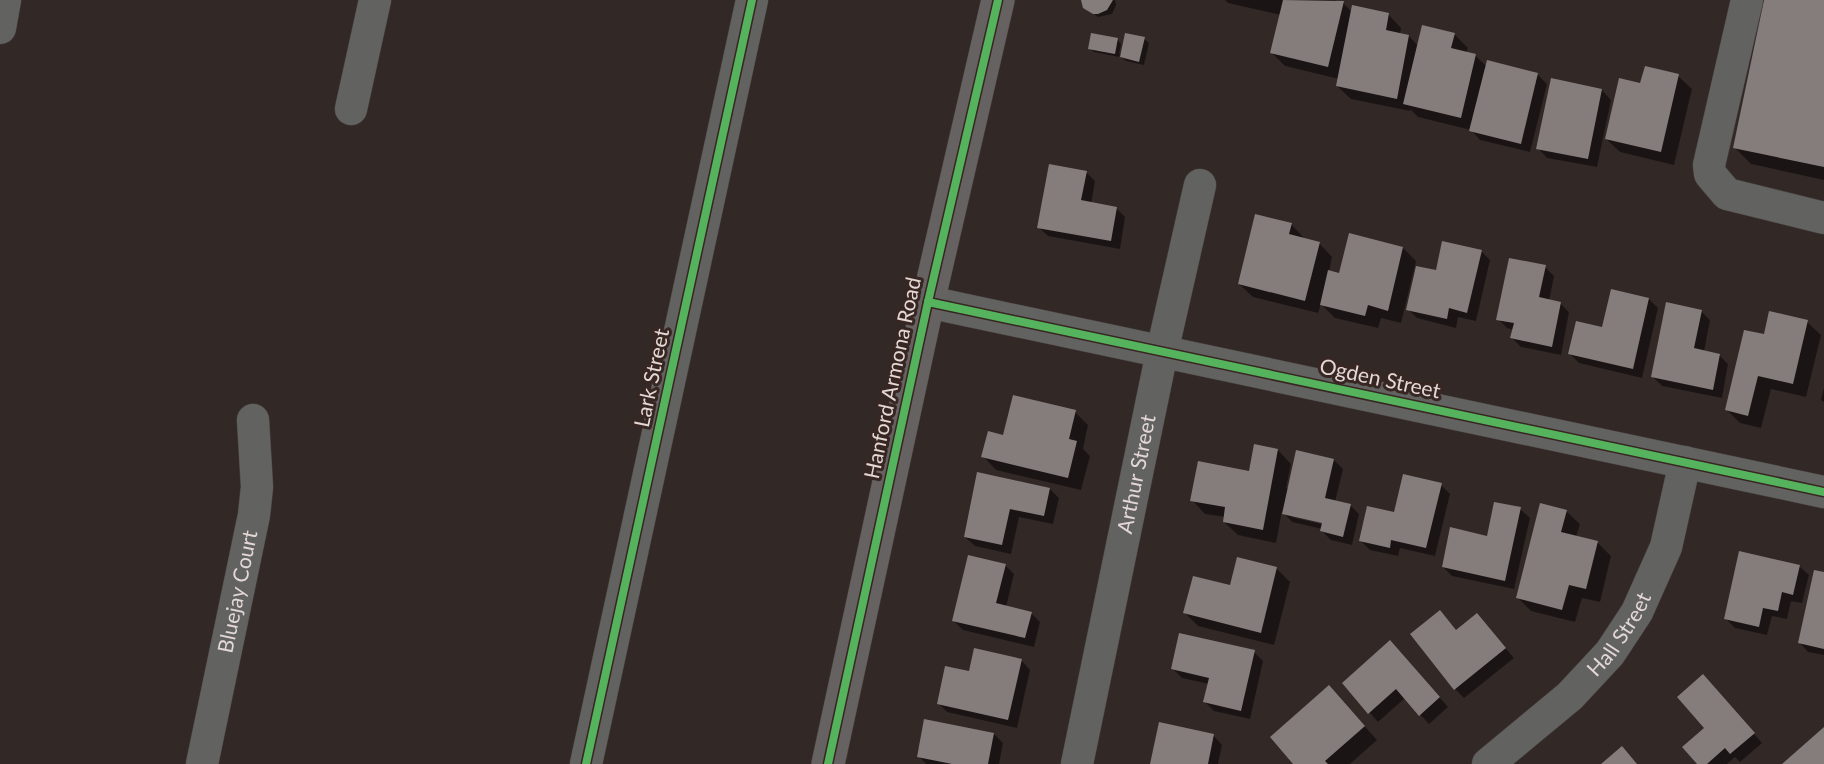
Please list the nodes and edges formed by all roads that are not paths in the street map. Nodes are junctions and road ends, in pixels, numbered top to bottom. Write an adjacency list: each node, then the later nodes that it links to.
1 (5, 0): 6 (street)
2 (375, 0): 7 (street)
3 (753, 0): 16 (street, Lark Street)
4 (998, 0): 10 (main road, Hanford Armona Road)
5 (1747, 0): 9 (street)
6 (0, 28)
7 (351, 109)
8 (1200, 185): 11 (street, Arthur Street)
9 (1824, 218)
10 (928, 302): 11 (street, Ogden Street); 17 (main road, Hanford Armona Road)
11 (1162, 352): 13 (street, Ogden Street); 18 (street, Arthur Street)
12 (253, 420): 15 (street, Bluejay Court)
13 (1684, 462): 14 (street, Ogden Street); 19 (street, Hall Street)
14 (1824, 492)
15 (202, 764)
16 (586, 764)
17 (828, 764)
18 (1077, 764)
19 (1488, 764)

